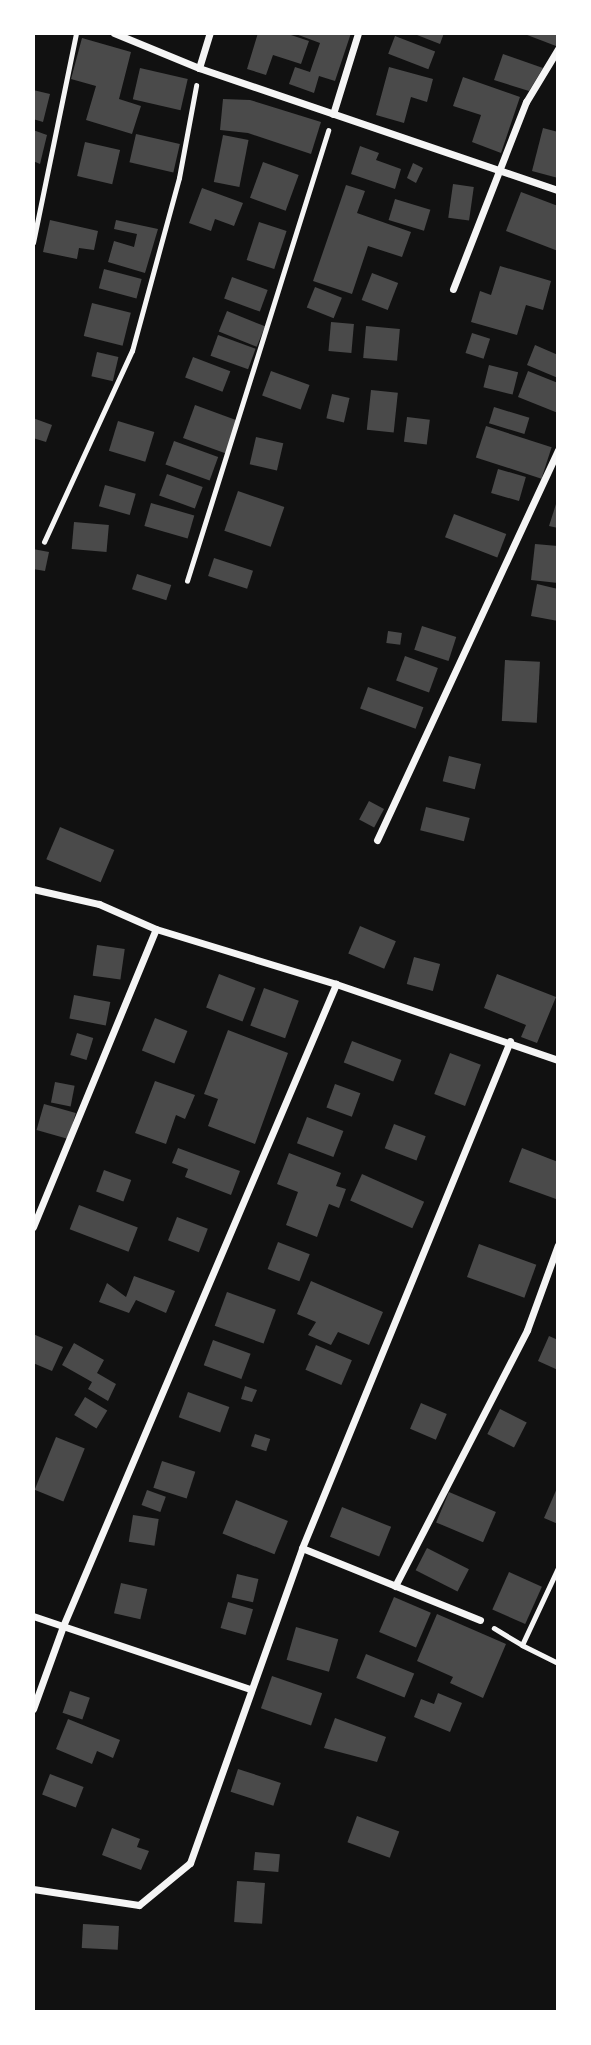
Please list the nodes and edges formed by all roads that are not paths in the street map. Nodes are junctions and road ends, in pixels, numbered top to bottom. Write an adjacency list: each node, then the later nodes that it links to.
1 (114, 33): 5 (street)
2 (210, 33): 5 (street)
3 (358, 33): 6 (street)
4 (558, 49): 7 (street)
5 (199, 68): 6 (street)
6 (333, 114): 7 (street)
7 (499, 169): 8 (street); 9 (street)
8 (558, 190)
9 (453, 289)
10 (558, 450): 11 (street)
11 (377, 840)
12 (33, 889): 13 (street)
13 (156, 929): 14 (street); 17 (street)
14 (336, 984): 15 (street); 23 (street)
15 (510, 1041): 16 (street); 19 (street)
16 (558, 1060)
17 (33, 1227)
18 (558, 1245): 20 (street)
19 (302, 1548): 20 (street); 24 (street)
20 (395, 1586): 22 (street)
21 (33, 1616): 23 (street)
22 (480, 1620)
23 (63, 1626): 24 (street); 25 (street)
24 (250, 1689): 26 (street)
25 (33, 1709)
26 (33, 1889)

